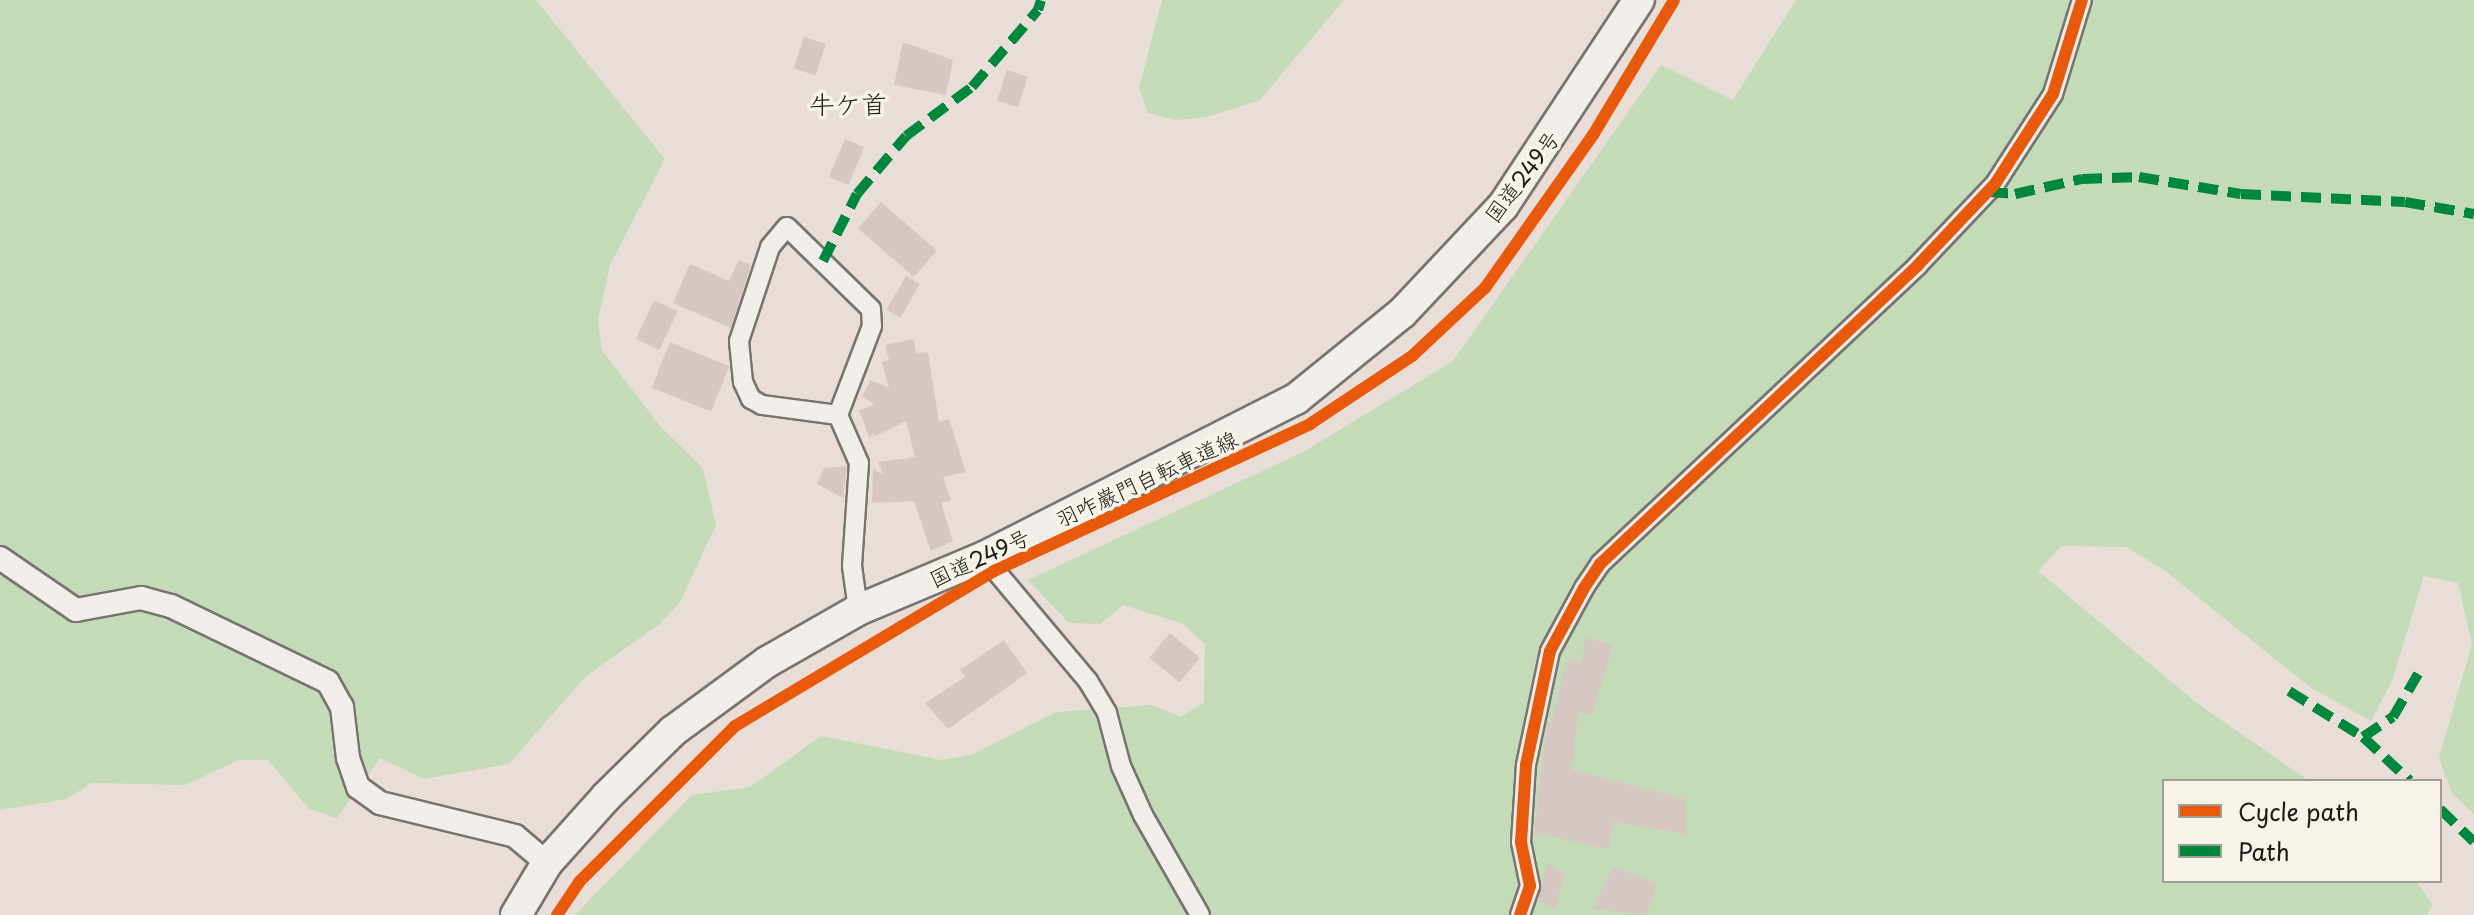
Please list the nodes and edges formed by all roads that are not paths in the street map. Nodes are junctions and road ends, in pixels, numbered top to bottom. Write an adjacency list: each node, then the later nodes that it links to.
1 (1639, 0): 4 (highway, 国道249号)
2 (2082, 0): 10 (street)
3 (838, 415): 3 (street); 6 (street)
4 (984, 557): 6 (highway, 国道249号); 9 (street)
5 (0, 558): 7 (street)
6 (858, 610): 7 (highway, 国道249号)
7 (547, 863): 8 (highway, 国道249号)
8 (516, 915)
9 (1200, 915)
10 (1520, 915)

